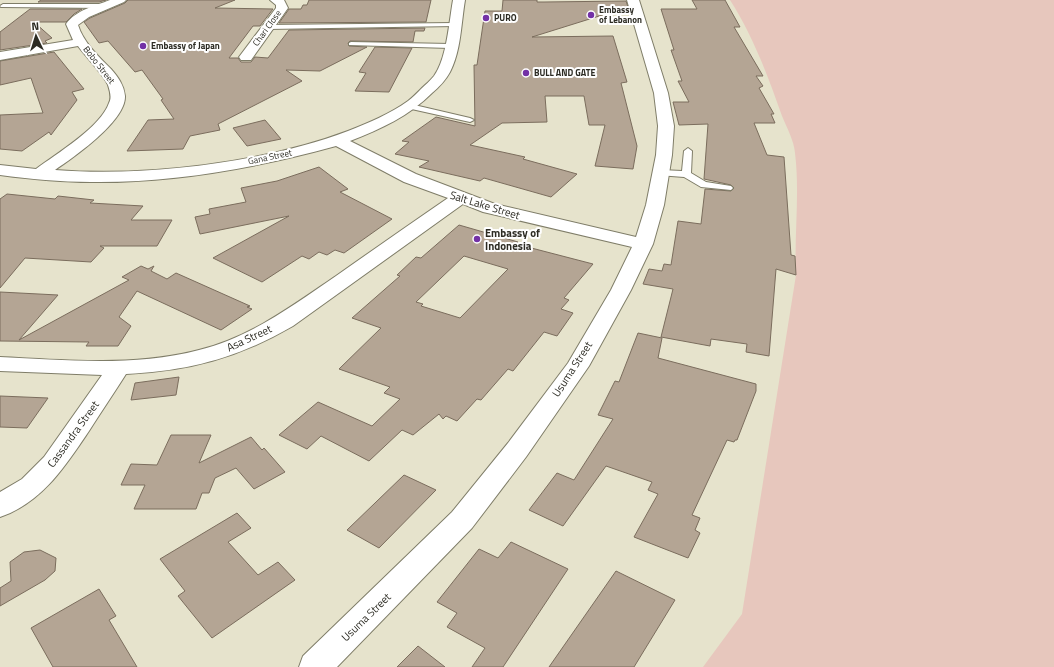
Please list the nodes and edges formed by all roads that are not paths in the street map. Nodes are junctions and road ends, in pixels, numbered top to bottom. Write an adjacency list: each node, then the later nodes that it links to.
1 (120, 0): 6 (street, Bobo Street)
2 (276, 0): 8 (street, Chari Close)
3 (459, 0): 7 (street, Gana Street)
4 (633, 0): 19 (street, Usuma Street)
5 (3, 6): 6 (lane)
6 (105, 6): 9 (street, Bobo Street)
7 (454, 25): 8 (lane); 11 (street, Gana Street)
8 (268, 27): 13 (street, Chari Close)
9 (81, 42): 12 (street); 21 (street, Bobo Street)
10 (351, 44): 11 (lane)
11 (450, 46): 14 (street, Gana Street)
12 (0, 56)
13 (246, 57)
14 (410, 106): 15 (lane); 16 (street, Gana Street)
15 (470, 120)
16 (337, 140): 21 (street, Gana Street); 23 (street, Salt Lake Street)
17 (688, 152): 20 (lane)
18 (0, 170): 21 (street, Gana Street)
19 (661, 173): 20 (lane); 24 (street, Usuma Street)
20 (686, 174): 22 (lane)
21 (39, 175)
22 (728, 188)
23 (460, 198): 24 (street, Salt Lake Street); 26 (street, Asa Street)
24 (642, 244): 28 (street, Usuma Street)
25 (0, 364): 26 (street, Asa Street)
26 (119, 368): 27 (street, Cassandra Street)
27 (0, 506)
28 (315, 667)

